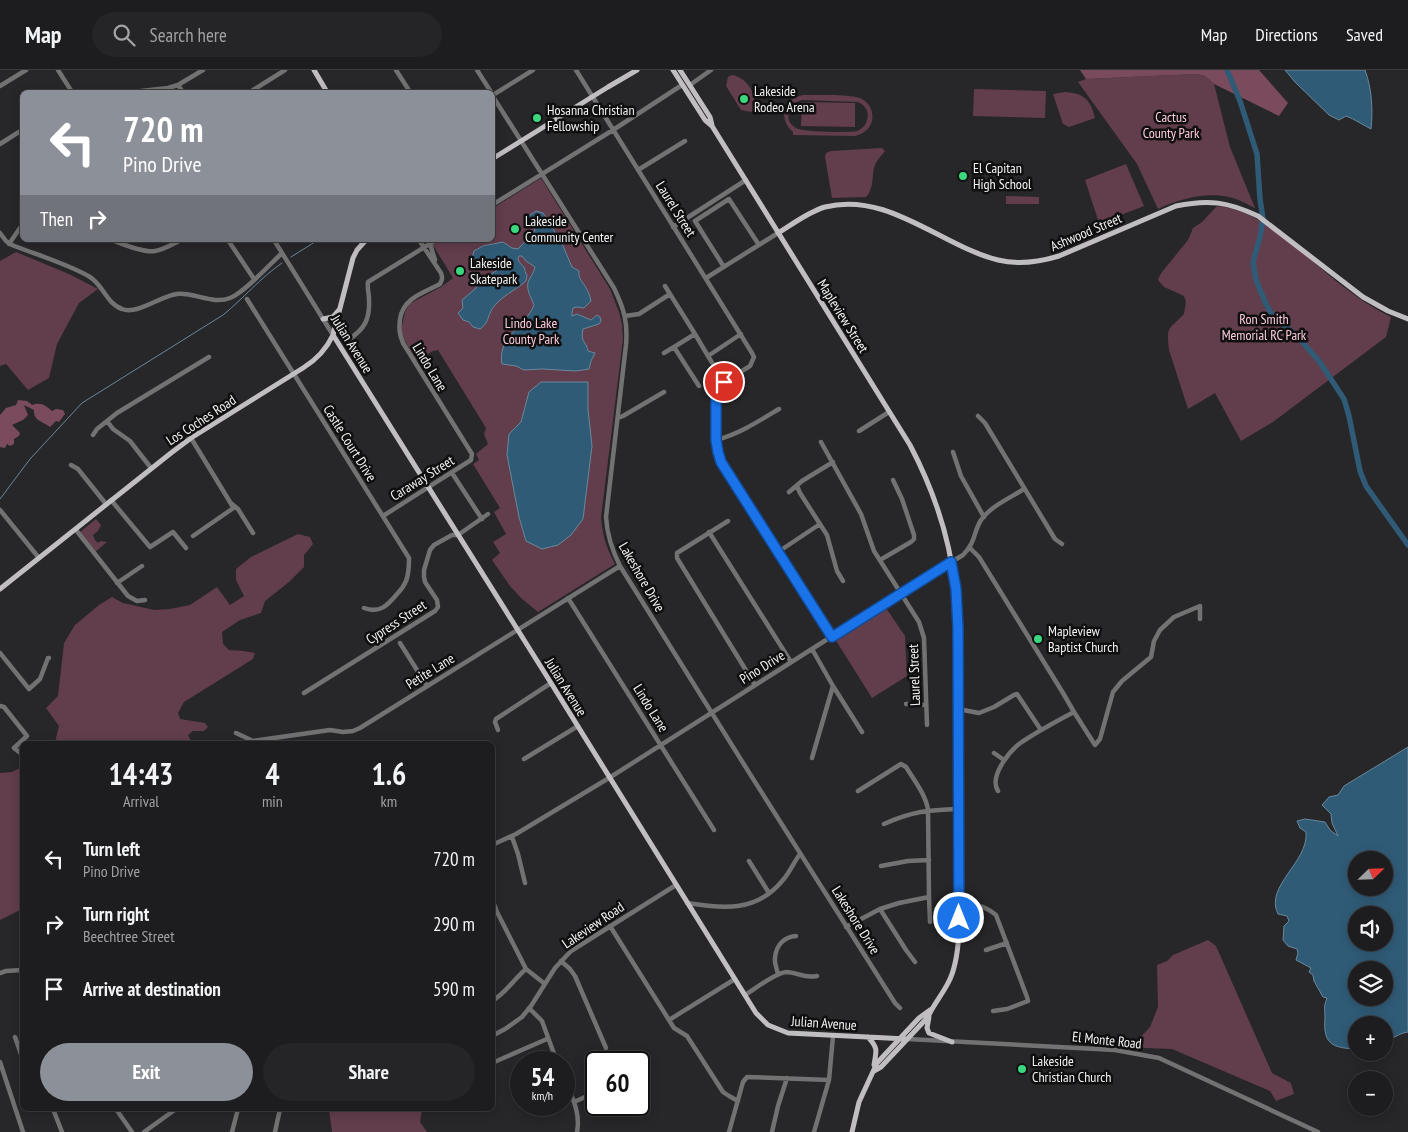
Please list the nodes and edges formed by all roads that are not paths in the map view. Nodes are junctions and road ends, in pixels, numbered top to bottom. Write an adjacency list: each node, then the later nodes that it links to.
1 (26, 70): 17 (street)
2 (58, 70): 18 (street)
3 (203, 70): 14 (street)
4 (285, 70): 21 (street)
5 (314, 70): 22 (main road)
6 (396, 70): 23 (street)
7 (477, 70): 24 (street, Lakeshore Drive)
8 (533, 70): 25 (street)
9 (576, 70): 26 (street, Laurel Street)
10 (637, 70): 26 (main road)
11 (673, 70): 15 (main road, Mapleview Street)
12 (680, 70): 16 (main road, Mapleview Street)
13 (711, 70): 16 (street)
14 (178, 85): 19 (street); 20 (street)
15 (682, 85): 28 (main road, Mapleview Street); 29 (street)
16 (690, 85): 28 (main road, Mapleview Street)
17 (0, 86)
18 (71, 90)
19 (150, 90)
20 (182, 90)
21 (253, 90)
22 (326, 90)
23 (409, 90)
24 (490, 90)
25 (495, 92)
26 (592, 97): 29 (street, Laurel Street); 31 (main road)
27 (495, 99): 31 (street, Lakeshore Drive)
28 (712, 126): 37 (main road, Mapleview Street)
29 (613, 130): 35 (street, Laurel Street); 36 (street)
30 (20, 131): 33 (street)
31 (521, 141): 34 (main road); 36 (street, Lakeshore Drive)
32 (685, 141): 35 (street)
33 (0, 144)
34 (495, 157)
35 (638, 170): 39 (street, Laurel Street)
36 (542, 174): 38 (street); 63 (street, Lakeshore Drive)
37 (746, 180): 39 (street); 41 (main road, Mapleview Street)
38 (495, 203)
39 (673, 227): 57 (street, Laurel Street)
40 (20, 229): 51 (street)
41 (778, 233): 52 (street, Ashwood Street); 65 (main road, Ashwood Street); 79 (main road, Mapleview Street)
42 (0, 234): 51 (street)
43 (116, 242): 44 (street)
44 (176, 242)
45 (229, 242): 58 (street)
46 (275, 242): 54 (street, Julian Avenue)
47 (360, 242): 62 (main road, Los Coches Road)
48 (420, 242): 53 (street)
49 (433, 242): 53 (street)
50 (433, 242): 56 (street)
51 (9, 244): 58 (street)
52 (759, 245): 55 (street, Ashwood Street); 55 (street)
53 (424, 248): 56 (street); 69 (street)
54 (282, 253): 58 (street); 64 (street, Julian Avenue)
55 (724, 267): 57 (street, Ashwood Street)
56 (440, 271): 89 (street, Lindo Lane)
57 (706, 278): 67 (street, Laurel Street)
58 (254, 279)
59 (665, 286): 60 (street)
60 (670, 294): 63 (street); 66 (street)
61 (247, 299): 74 (street, Castle Court Drive)
62 (340, 310): 64 (main road); 68 (main road, Los Coches Road)
63 (625, 316): 81 (street, Lakeshore Drive)
64 (323, 319): 68 (street, Julian Avenue)
65 (1408, 319)
66 (695, 334): 70 (street); 72 (street)
67 (741, 334): 72 (street); 75 (street, Laurel Street)
68 (333, 336): 74 (main road, Los Coches Road); 96 (main road, Julian Avenue)
69 (348, 340)
70 (674, 347): 71 (street); 76 (street)
71 (664, 353)
72 (708, 356): 75 (street)
73 (209, 357): 82 (street)
74 (294, 374): 85 (main road, Los Coches Road); 103 (street, Castle Court Drive)
75 (724, 382): 86 (street)
76 (699, 386)
77 (664, 392): 81 (street)
78 (779, 409): 86 (street)
79 (890, 412): 83 (street); 119 (main road, Mapleview Street)
80 (978, 416): 97 (street)
81 (618, 418): 121 (street, Lakeshore Drive)
82 (107, 421): 84 (street); 92 (street)
83 (859, 431)
84 (94, 435)
85 (191, 438): 92 (main road, Los Coches Road); 100 (street)
86 (716, 440): 116 (street)
87 (821, 442): 90 (street, Laurel Street)
88 (953, 452): 104 (street)
89 (472, 457): 93 (street, Caraway Street)
90 (833, 462): 95 (street); 118 (street, Laurel Street)
91 (71, 465): 99 (street)
92 (151, 468): 99 (main road, Los Coches Road)
93 (452, 473): 96 (street, Caraway Street); 105 (street)
94 (893, 480): 118 (street)
95 (798, 486): 98 (street); 107 (street)
96 (428, 488): 103 (street, Caraway Street); 111 (main road, Julian Avenue)
97 (1024, 489): 104 (street); 113 (street)
98 (789, 492)
99 (109, 502): 108 (main road, Los Coches Road); 114 (street)
100 (232, 504): 110 (street); 112 (street)
101 (0, 510): 117 (street)
102 (488, 514): 105 (street, Cypress Street)
103 (382, 516): 128 (street, Castle Court Drive)
104 (984, 516): 115 (street)
105 (482, 519): 111 (street, Cypress Street)
106 (728, 521): 109 (street)
107 (820, 524): 116 (street); 122 (street)
108 (76, 530): 117 (main road, Los Coches Road); 123 (street)
109 (710, 532): 137 (street); 140 (street)
110 (253, 533)
111 (458, 534): 130 (main road, Julian Avenue); 143 (street, Cypress Street)
112 (193, 536)
113 (1062, 544)
114 (186, 548)
115 (970, 548): 119 (street, Pino Drive); 148 (street)
116 (778, 552): 131 (street)
117 (39, 558): 124 (main road, Los Coches Road)
118 (880, 560): 125 (street, Laurel Street)
119 (951, 562): 125 (street, Pino Drive); 147 (main road, Mapleview Street)
120 (142, 566): 123 (street)
121 (620, 566): 126 (street, Petite Lane); 149 (street, Lakeshore Drive)
122 (843, 581)
123 (117, 583): 127 (street)
124 (0, 589)
125 (900, 593): 131 (street, Pino Drive); 145 (street, Laurel Street)
126 (568, 598): 130 (street, Petite Lane); 160 (street, Lindo Lane)
127 (145, 600)
128 (364, 608)
129 (1200, 619): 148 (street)
130 (517, 630): 139 (main road, Julian Avenue); 141 (street, Petite Lane)
131 (832, 637): 133 (street, Pino Drive)
132 (400, 643): 141 (street)
133 (812, 649): 137 (street, Pino Drive); 142 (street)
134 (0, 653): 136 (street)
135 (49, 658): 136 (street)
136 (6, 660): 138 (street)
137 (791, 662): 140 (street, Pino Drive)
138 (0, 665)
139 (551, 683): 151 (main road, Julian Avenue); 152 (street)
140 (755, 685): 149 (street, Pino Drive)
141 (427, 686): 158 (street, Petite Lane)
142 (833, 686): 154 (street); 163 (street)
143 (304, 693)
144 (906, 704): 145 (street)
145 (926, 705): 150 (street, Laurel Street)
146 (0, 706): 156 (street)
147 (958, 709): 153 (street); 170 (main road, Mapleview Street)
148 (1074, 712): 153 (street)
149 (712, 713): 160 (street, Pino Drive); 175 (street, Lakeshore Drive)
150 (926, 725)
151 (578, 726): 164 (street); 166 (main road, Julian Avenue)
152 (498, 730)
153 (1041, 730): 165 (street)
154 (862, 732)
155 (236, 733): 157 (street, Petite Lane)
156 (22, 741)
157 (250, 741)
158 (258, 741)
159 (20, 742): 161 (street)
160 (661, 745): 166 (street, Pino Drive); 172 (street, Lindo Lane)
161 (19, 752)
162 (994, 752): 165 (street)
163 (812, 758)
164 (524, 759)
165 (1004, 760): 168 (street)
166 (609, 778): 173 (street, Pino Drive); 180 (main road, Julian Avenue)
167 (858, 791): 169 (street)
168 (998, 791)
169 (928, 810): 170 (street); 171 (street); 176 (street)
170 (959, 810): 183 (main road, Mapleview Street)
171 (884, 824)
172 (714, 830)
173 (512, 837): 174 (street, Pino Drive); 179 (street)
174 (495, 844)
175 (800, 854): 181 (street); 189 (street, Lakeshore Drive)
176 (929, 860): 178 (street); 182 (street)
177 (748, 861): 181 (street)
178 (881, 866)
179 (525, 883)
180 (676, 885): 184 (main road, Julian Avenue); 188 (street, Lakeview Road)
181 (769, 893): 184 (street)
182 (929, 897): 186 (street); 187 (street)
183 (959, 903): 191 (street); 206 (main road, Mapleview Street)
184 (687, 904): 200 (main road, Julian Avenue)
185 (495, 907): 195 (street)
186 (880, 909): 189 (street); 194 (street)
187 (930, 922)
188 (610, 926): 193 (street, Lakeview Road); 208 (street)
189 (846, 927): 205 (street, Lakeshore Drive)
190 (796, 936): 198 (street)
191 (1007, 943): 192 (street); 207 (street)
192 (986, 950)
193 (560, 961): 201 (street, Lakeview Road); 217 (street)
194 (915, 962)
195 (526, 969): 201 (street); 203 (street)
196 (20, 970): 197 (street)
197 (0, 974)
198 (778, 974): 199 (street); 202 (street)
199 (817, 976)
200 (735, 979): 202 (main road, Julian Avenue); 208 (street)
201 (545, 984): 204 (street, Lakeview Road)
202 (745, 995): 210 (main road, Julian Avenue)
203 (495, 1000)
204 (529, 1008): 209 (street, Lakeview Road); 213 (street)
205 (900, 1008)
206 (931, 1010): 214 (main road); 215 (main road); 216 (main road)
207 (993, 1011)
208 (669, 1020): 225 (street)
209 (495, 1034)
210 (833, 1036): 212 (main road, Julian Avenue); 224 (street)
211 (16, 1037): 218 (street)
212 (868, 1037): 214 (main road, Julian Avenue); 222 (main road)
213 (547, 1039): 219 (street); 221 (street)
214 (899, 1039): 215 (main road, Julian Avenue); 222 (main road)
215 (907, 1039): 216 (street, El Monte Road); 222 (main road)
216 (952, 1042): 243 (street, El Monte Road)
217 (606, 1048)
218 (20, 1050)
219 (553, 1051)
220 (0, 1062): 232 (street)
221 (495, 1062)
222 (874, 1071): 242 (main road)
223 (787, 1078): 224 (street); 225 (street); 240 (street)
224 (829, 1080): 241 (street)
225 (738, 1101): 239 (street)
226 (575, 1106): 238 (street)
227 (53, 1111): 233 (street)
228 (117, 1111): 234 (street)
229 (173, 1111): 235 (street)
230 (237, 1111): 236 (street)
231 (280, 1111): 237 (street)
232 (23, 1132)
233 (62, 1132)
234 (132, 1132)
235 (144, 1132)
236 (232, 1132)
237 (275, 1132)
238 (577, 1132)
239 (729, 1132)
240 (772, 1132)
241 (814, 1132)
242 (852, 1132)
243 (1318, 1132)

